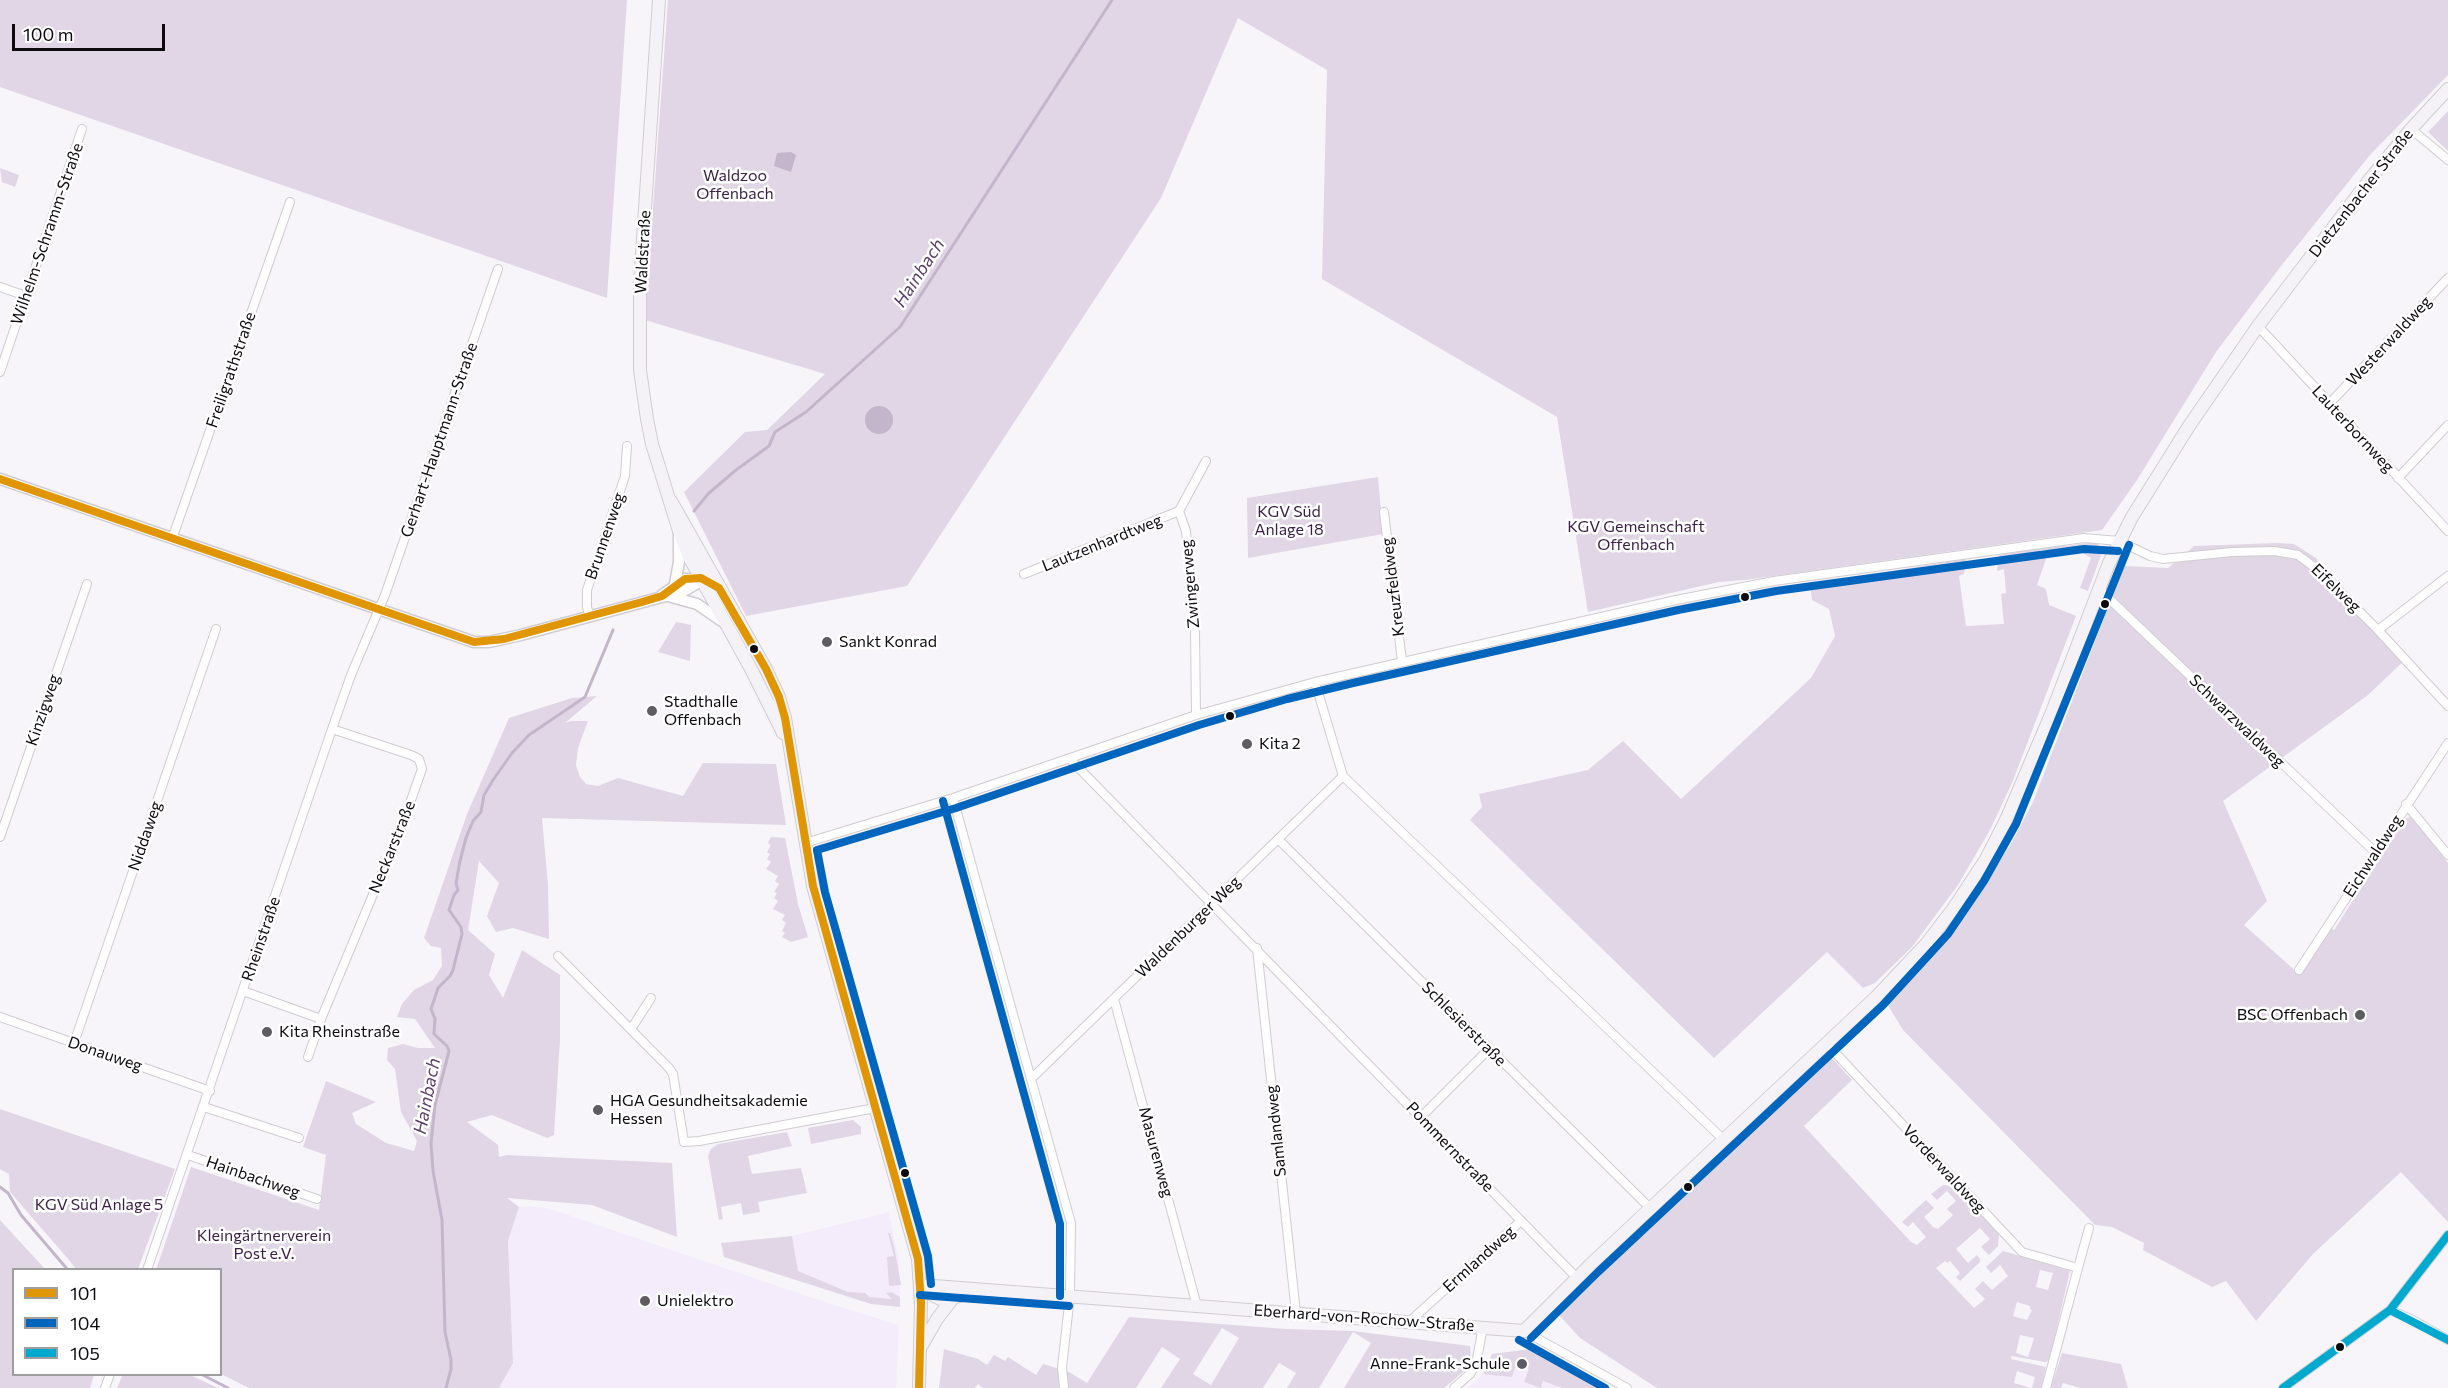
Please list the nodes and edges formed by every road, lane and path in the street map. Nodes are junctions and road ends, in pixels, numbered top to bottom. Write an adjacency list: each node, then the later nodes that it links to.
1 (659, 0): 19 (main road, Waldstraße)
2 (2448, 89): 4 (main road, Dietzenbacher Straße)
3 (82, 129): 10 (street, Wilhelm-Schramm-Straße)
4 (2411, 129): 5 (street); 11 (main road, Dietzenbacher Straße)
5 (2448, 160)
6 (290, 202): 24 (street, Freiligrathstraße)
7 (498, 268): 35 (street, Gerhart-Hauptmann-Straße)
8 (2448, 278): 13 (street, Westerwaldweg)
9 (0, 288): 10 (street)
10 (26, 296): 12 (street, Wilhelm-Schramm-Straße)
11 (2258, 326): 13 (street, Lauterbornweg); 25 (main road, Dietzenbacher Straße)
12 (0, 372)
13 (2330, 404): 17 (street, Lauterbornweg)
14 (2448, 425): 17 (street)
15 (627, 446): 36 (street, Brunnenweg)
16 (1206, 461): 20 (street)
17 (2398, 478): 23 (street, Lauterbornweg)
18 (0, 479): 24 (street)
19 (670, 501): 22 (main road, Waldstraße); 26 (main road, Waldstraße)
20 (1179, 511): 27 (street, Lautzenhardtweg); 43 (street, Zwingerweg)
21 (1384, 512): 40 (street, Kreuzfeldweg)
22 (679, 531): 29 (main road, Waldstraße); 31 (street)
23 (2448, 531)
24 (172, 539): 35 (street)
25 (2119, 541): 33 (main road, Dietzenbacher Straße); 39 (street, Eifelweg); 40 (street)
26 (707, 565): 29 (street); 32 (main road, Waldstraße)
27 (1024, 574)
28 (2448, 576): 39 (street)
29 (701, 578): 31 (street); 32 (street); 34 (street); 37 (main road, Waldstraße)
30 (87, 584): 51 (street, Kinzigweg)
31 (675, 584): 34 (street)
32 (719, 588): 46 (main road, Waldstraße)
33 (2099, 589): 54 (street, Schwarzwaldweg); 67 (main road, Dietzenbacher Straße)
34 (662, 596): 36 (street); 37 (street)
35 (378, 610): 36 (street); 44 (street, Rheinstraße)
36 (590, 617)
37 (726, 624): 46 (main road, Waldstraße)
38 (216, 628): 66 (street, Niddaweg)
39 (2378, 630): 42 (street, Eifelweg)
40 (1402, 661): 41 (street)
41 (1315, 681): 43 (street); 48 (street)
42 (2448, 706)
43 (1196, 716): 47 (street)
44 (332, 729): 60 (street, Rheinstraße); 64 (street, Neckarstraße)
45 (2448, 743): 50 (street, Eichwaldweg)
46 (790, 751): 53 (main road, Waldstraße)
47 (1070, 759): 49 (street); 56 (street, Pommernstraße)
48 (1343, 776): 52 (street, Waldenburger Weg); 76 (street)
49 (953, 798): 53 (street); 70 (street)
50 (2406, 804): 54 (street, Eichwaldweg); 55 (street)
51 (0, 837)
52 (1278, 839): 56 (street, Waldenburger Weg); 68 (street, Schlesierstraße)
53 (805, 843): 73 (main road, Waldstraße)
54 (2376, 853): 59 (street, Eichwaldweg)
55 (2448, 855)
56 (1213, 903): 57 (street, Pommernstraße); 62 (street, Waldenburger Weg)
57 (1257, 948): 74 (street, Pommernstraße); 92 (street, Samlandweg)
58 (558, 956): 65 (street)
59 (2299, 970)
60 (243, 991): 64 (street); 71 (street, Rheinstraße)
61 (651, 998): 65 (street)
62 (1114, 999): 70 (street, Waldenburger Weg); 90 (street, Masurenweg)
63 (0, 1017): 66 (street, Donauweg)
64 (321, 1019): 69 (street, Neckarstraße)
65 (631, 1029): 73 (street)
66 (74, 1043): 71 (street, Donauweg)
67 (1827, 1044): 76 (main road, Dietzenbacher Straße); 84 (street, Vorderwaldweg)
68 (1488, 1049): 74 (street); 79 (street, Schlesierstraße)
69 (308, 1057)
70 (1032, 1078): 88 (street)
71 (210, 1091): 72 (street, Rheinstraße)
72 (204, 1107): 75 (street); 77 (street, Rheinstraße)
73 (875, 1108): 86 (main road, Waldstraße)
74 (1421, 1117): 80 (street, Pommernstraße)
75 (298, 1138)
76 (1724, 1140): 79 (main road, Dietzenbacher Straße)
77 (188, 1155): 78 (street, Hainbachweg); 83 (street, Rheinstraße)
78 (317, 1199)
79 (1650, 1208): 85 (main road, Dietzenbacher Straße)
80 (1521, 1221): 85 (street, Pommernstraße); 93 (street, Ermlandweg)
81 (2089, 1228): 84 (street)
82 (2448, 1235): 91 (street)
83 (147, 1268)
84 (2079, 1268): 102 (street)
85 (1577, 1278): 95 (main road, Dietzenbacher Straße)
86 (921, 1285): 87 (main road, Eberhard-von-Rochow-Straße); 89 (main road); 97 (main road, Waldstraße)
87 (980, 1289): 88 (main road, Eberhard-von-Rochow-Straße); 89 (main road)
88 (1070, 1296): 90 (main road, Eberhard-von-Rochow-Straße); 99 (street)
89 (953, 1298): 97 (main road)
90 (1197, 1306): 92 (main road, Eberhard-von-Rochow-Straße)
91 (2390, 1310): 96 (street); 103 (street)
92 (1296, 1313): 93 (main road, Eberhard-von-Rochow-Straße)
93 (1410, 1322): 94 (main road, Eberhard-von-Rochow-Straße)
94 (1483, 1327): 95 (main road, Eberhard-von-Rochow-Straße); 100 (street, Eberhard-von-Rochow-Straße)
95 (1524, 1331): 101 (street, Eberhard-von-Rochow-Straße)
96 (2448, 1340)
97 (920, 1348): 98 (main road, Waldstraße)
98 (919, 1388)
99 (1064, 1388)
100 (1454, 1388)
101 (1627, 1388)
102 (2046, 1388)
103 (2283, 1388)

